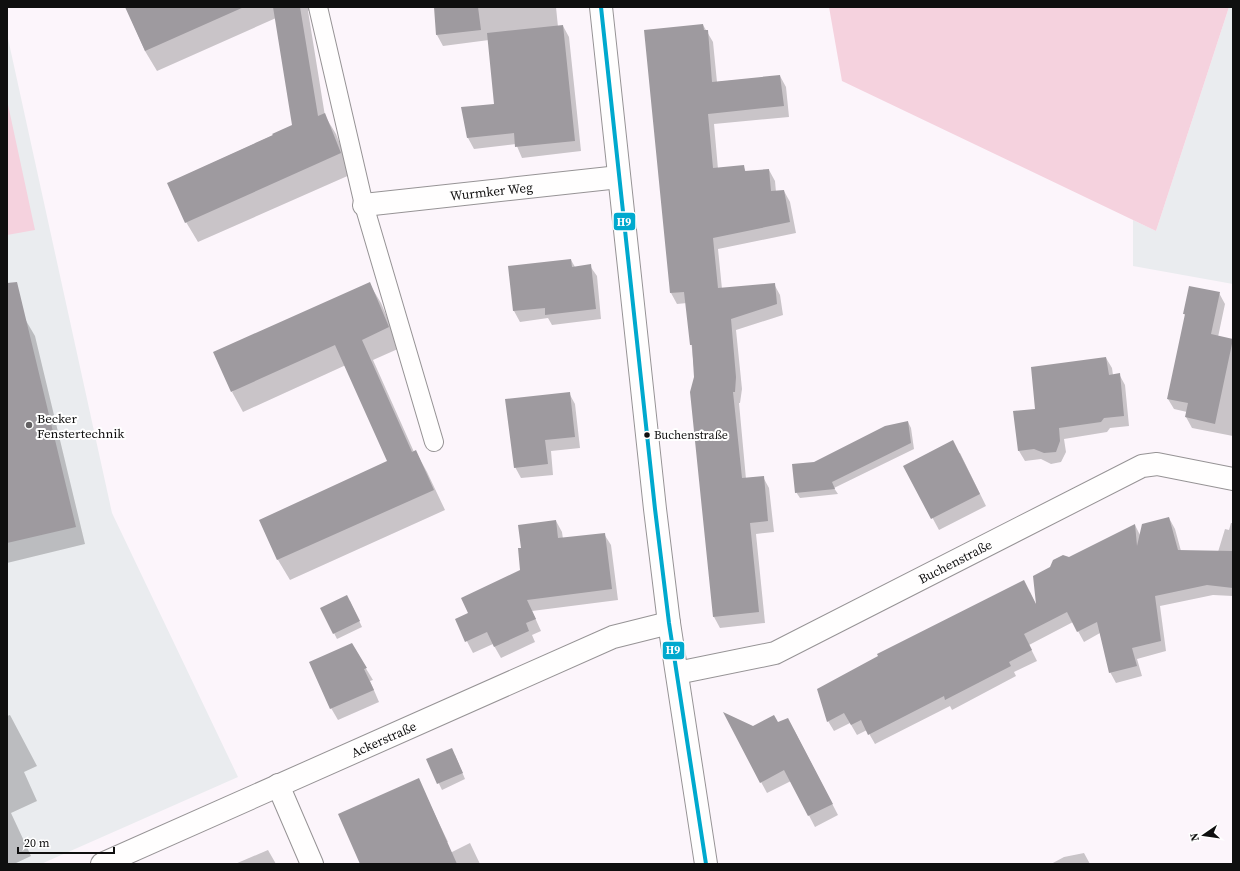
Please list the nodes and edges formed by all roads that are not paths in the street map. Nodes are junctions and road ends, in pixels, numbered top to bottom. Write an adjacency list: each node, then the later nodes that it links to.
1 (318, 7): 4 (lane)
2 (601, 7): 3 (street)
3 (619, 177): 4 (street, Wurmker Weg); 7 (street)
4 (364, 205): 5 (lane)
5 (434, 442)
6 (1233, 479): 8 (street, Buchenstraße)
7 (669, 622): 8 (street); 9 (street, Ackerstraße)
8 (676, 673): 12 (street)
9 (278, 785): 10 (street, Ackerstraße); 11 (street)
10 (102, 864)
11 (312, 864)
12 (706, 864)

